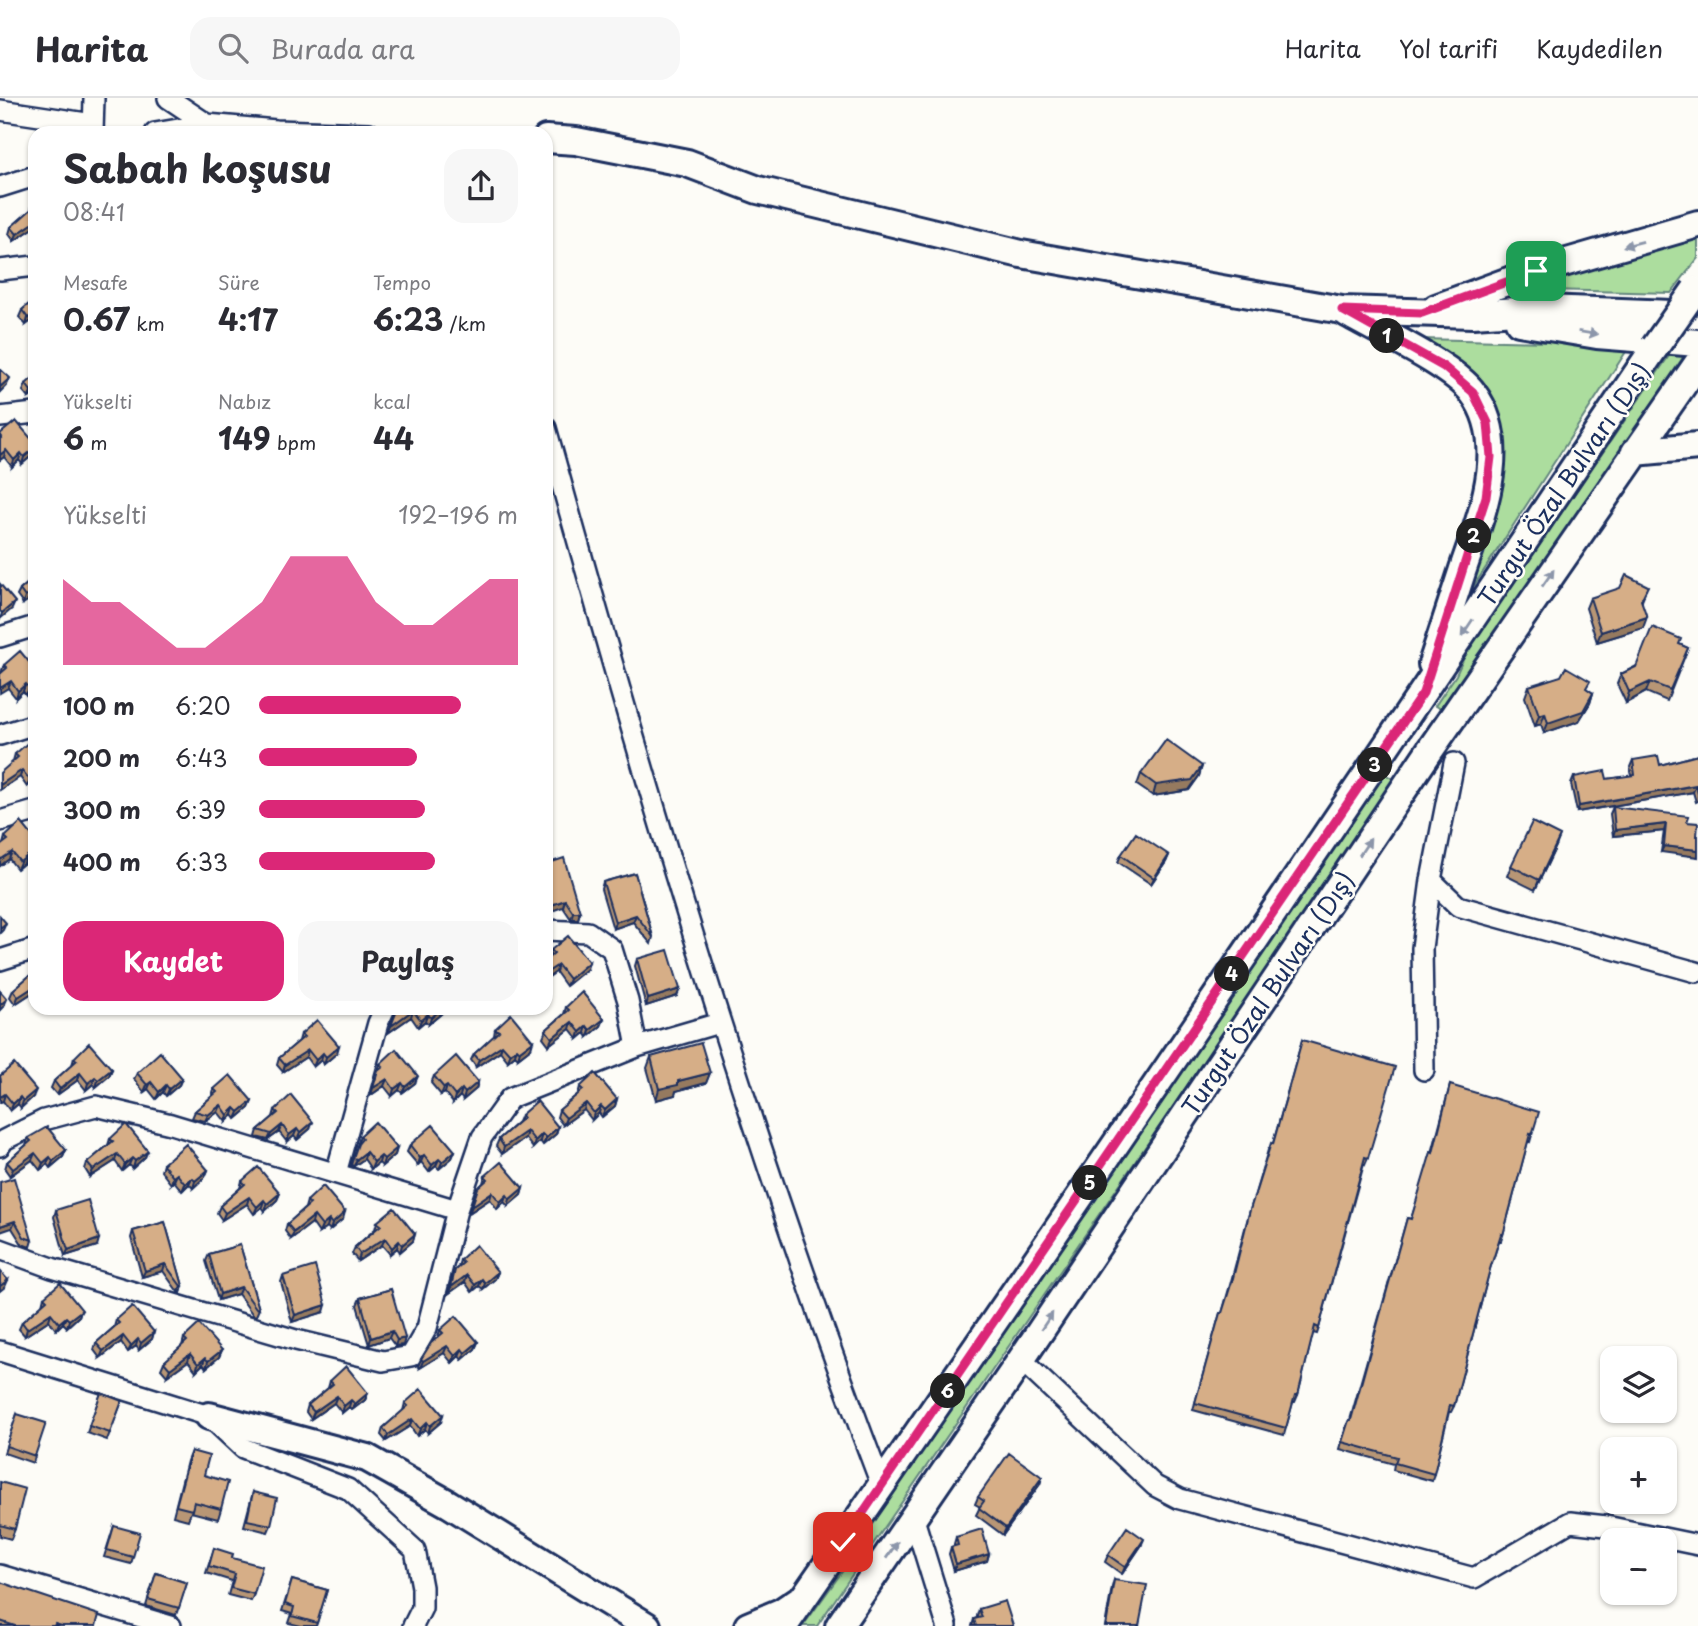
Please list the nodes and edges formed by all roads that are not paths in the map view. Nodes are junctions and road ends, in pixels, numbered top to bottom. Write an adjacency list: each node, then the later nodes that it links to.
1 (94, 98): 6 (street)
2 (168, 98): 4 (street)
3 (0, 110): 5 (street)
4 (207, 124): 7 (street); 8 (street)
5 (83, 126)
6 (93, 126)
7 (195, 126)
8 (230, 126)
9 (553, 139): 16 (main road)
10 (28, 178): 11 (street)
11 (0, 187)
12 (1698, 225): 17 (main road, one-way to 17)
13 (28, 267): 14 (street)
14 (0, 270)
15 (1697, 297): 18 (main road); 29 (main road, Turgut Özal Bulvarı (Dış), one-way to 29, bridge)
16 (1342, 310): 17 (main road); 29 (main road)
17 (1422, 313): 18 (main road)
18 (1472, 314): 19 (main road, one-way to 19)
19 (1698, 343)
20 (1695, 367): 21 (main road); 25 (main road, Turgut Özal Bulvarı (Dış))
21 (1698, 398)
22 (28, 414): 23 (street)
23 (0, 416)
24 (1698, 446): 25 (main road)
25 (1635, 452): 49 (main road, Turgut Özal Bulvarı (Dış), one-way to 25)
26 (553, 453): 41 (street)
27 (28, 627): 28 (street)
28 (0, 637)
29 (1423, 693): 51 (main road, Turgut Özal Bulvarı (Dış))
30 (28, 726): 31 (street)
31 (0, 735)
32 (1454, 763): 35 (street)
33 (28, 813): 34 (street)
34 (0, 821)
35 (1431, 880): 39 (street); 43 (street)
36 (553, 930): 42 (street)
37 (28, 951): 38 (street)
38 (0, 960)
39 (1696, 972)
40 (382, 1015): 45 (street)
41 (719, 1023): 42 (street); 51 (street)
42 (637, 1047): 46 (street)
43 (1424, 1070)
44 (0, 1146): 45 (street)
45 (336, 1173): 46 (street)
46 (457, 1210): 47 (street)
47 (0, 1249)
48 (0, 1351): 50 (street)
49 (1021, 1360): 52 (main road, Turgut Özal Bulvarı (Dış)); 53 (street)
50 (209, 1416): 56 (main road); 58 (street)
51 (882, 1487): 55 (main road, Turgut Özal Bulvarı (Dış))
52 (914, 1519): 61 (main road, Turgut Özal Bulvarı (Dış), one-way to 52); 62 (street)
53 (1698, 1545)
54 (0, 1574): 57 (street)
55 (804, 1598): 59 (main road); 60 (main road, Turgut Özal Bulvarı (Dış))
56 (647, 1625)
57 (171, 1626)
58 (413, 1626)
59 (748, 1626)
60 (784, 1626)
61 (839, 1626)
62 (947, 1626)

